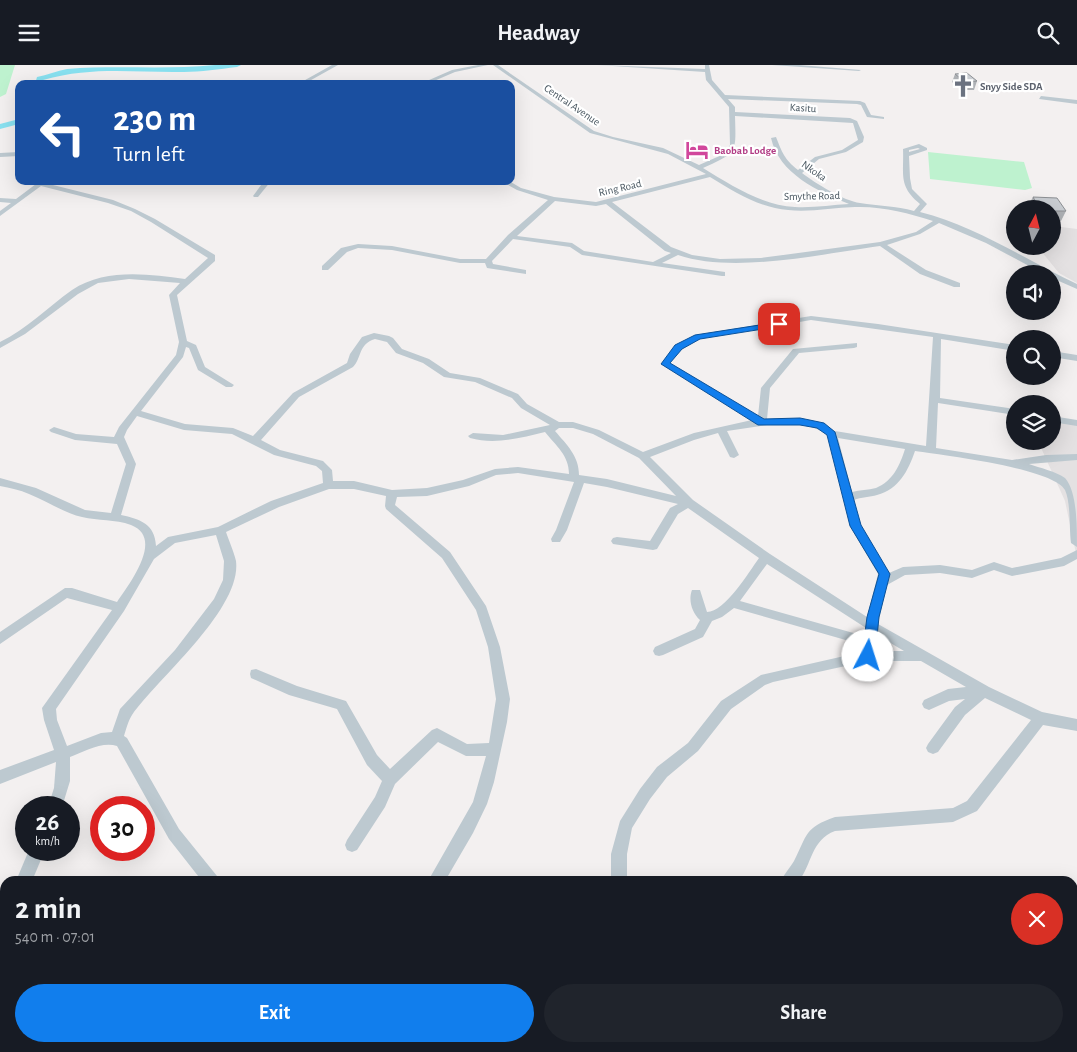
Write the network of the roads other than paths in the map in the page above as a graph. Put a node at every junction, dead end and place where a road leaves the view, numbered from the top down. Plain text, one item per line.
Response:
1 (336, 65) edge
2 (486, 65) edge
3 (495, 65) edge
4 (599, 65) edge
5 (774, 65) edge
6 (707, 68) edge
7 (858, 69) dead end
8 (308, 80) edge
9 (432, 80) edge
10 (723, 97) junction
11 (1041, 98) dead end
12 (1077, 102) edge
13 (1047, 105) dead end
14 (1070, 108) dead end
15 (732, 114) junction
16 (882, 118) dead end
17 (774, 138) dead end
18 (15, 154) edge
19 (0, 155) edge
20 (907, 155) dead end
21 (700, 167) junction
22 (798, 173) junction
23 (711, 175) junction
24 (39, 185) edge
25 (49, 185) edge
26 (265, 185) edge
27 (512, 185) edge
28 (256, 196) dead end
29 (553, 199) junction
30 (0, 200) edge
31 (18, 201) junction
32 (608, 202) junction
33 (859, 205) junction
34 (0, 214) edge
35 (915, 214) junction
36 (938, 221) junction
37 (510, 237) junction
38 (881, 243) junction
39 (676, 253) junction
40 (488, 261) junction
41 (654, 264) junction
42 (1033, 265) edge
43 (325, 267) dead end
44 (523, 272) dead end
45 (722, 273) dead end
46 (1061, 279) edge
47 (188, 281) junction
48 (956, 285) dead end
49 (1077, 287) edge
50 (937, 336) junction
51 (183, 342) junction
52 (0, 345) edge
53 (854, 345) dead end
54 (1006, 348) edge
55 (1061, 355) edge
56 (1077, 358) edge
57 (229, 385) dead end
58 (935, 400) junction
59 (135, 412) junction
60 (1006, 412) edge
61 (1061, 420) edge
62 (762, 422) junction
63 (1077, 423) edge
64 (555, 426) junction
65 (721, 429) junction
66 (54, 430) dead end
67 (832, 434) junction
68 (473, 436) dead end
69 (255, 440) junction
70 (120, 441) junction
71 (911, 447) junction
72 (931, 450) junction
73 (734, 455) dead end
74 (642, 456) junction
75 (1077, 457) edge
76 (1009, 463) junction
77 (577, 479) junction
78 (0, 482) edge
79 (328, 485) junction
80 (392, 494) junction
81 (848, 499) junction
82 (1075, 500) edge
83 (689, 503) junction
84 (115, 517) junction
85 (220, 530) junction
86 (556, 539) dead end
87 (617, 541) dead end
88 (1077, 543) edge
89 (1077, 554) edge
90 (150, 557) junction
91 (766, 557) junction
92 (883, 581) junction
93 (696, 593) dead end
94 (732, 603) junction
95 (120, 609) junction
96 (708, 617) junction
97 (872, 626) junction
98 (0, 639) edge
99 (869, 649) junction
100 (659, 651) dead end
101 (922, 656) junction
102 (256, 674) dead end
103 (984, 691) junction
104 (929, 704) dead end
105 (1040, 718) junction
106 (1077, 725) edge
107 (116, 739) junction
108 (933, 748) dead end
109 (494, 749) junction
110 (63, 754) junction
111 (0, 777) edge
112 (390, 779) junction
113 (60, 796) edge
114 (352, 845) dead end
115 (32, 861) edge
116 (26, 876) edge
117 (208, 876) edge
118 (439, 876) edge
119 (620, 876) edge
120 (794, 876) edge

1 - 8 street
2 - 9 street
3 - 21 street, Central Avenue
4 - 6 street
5 - 7 street
6 - 10 street
10 - 15 street
10 - 16 street
11 - 12 street
13 - 14 street
15 - 21 street
15 - 22 street, Kasitu
17 - 22 street, Nkoka
18 - 19 street
20 - 35 street
21 - 23 street, Smythe Road
22 - 33 street, Nkoka
23 - 32 street, Ring Road
23 - 33 street, Smythe Road
24 - 31 street
25 - 47 street
26 - 28 street
27 - 29 street, Ring Road
29 - 32 street, Ring Road
29 - 37 street
30 - 31 street
31 - 34 street
32 - 39 street
33 - 35 street, Smythe Road
35 - 36 street, Smythe Road
36 - 38 street
36 - 42 street, Smythe Road
37 - 40 street
37 - 41 street
38 - 39 street
38 - 48 street
39 - 41 street
40 - 43 street
40 - 44 street
41 - 45 street
46 - 49 street, Smythe Road
47 - 51 street
47 - 52 street
50 - 54 street
50 - 58 street
50 - 62 street
51 - 57 street
51 - 59 street
53 - 62 street
55 - 56 street
58 - 60 street
58 - 72 street
59 - 69 street
59 - 70 street
61 - 63 street
62 - 65 street
62 - 67 street
64 - 68 street
64 - 69 street
64 - 74 street
64 - 77 street
65 - 73 street
65 - 74 street
66 - 70 street
67 - 71 street
67 - 81 street
69 - 79 street
70 - 84 street
71 - 72 street
71 - 81 street
72 - 76 street
74 - 83 street
75 - 76 street
76 - 82 street
77 - 80 street
77 - 83 street
77 - 86 street
78 - 84 street
79 - 80 street
79 - 85 street
80 - 109 street
81 - 92 street
82 - 88 street
83 - 87 street
83 - 91 street
84 - 90 street
85 - 90 street
85 - 107 street
89 - 92 street
90 - 95 street
91 - 94 street
91 - 97 street
92 - 97 street
93 - 96 street
94 - 96 street
94 - 99 street
95 - 98 street
95 - 110 street
96 - 100 street
97 - 99 street
97 - 101 street
99 - 101 street
99 - 119 street
101 - 103 street
102 - 112 street
103 - 104 street
103 - 105 street
103 - 108 street
105 - 106 street
105 - 120 street
107 - 110 street
107 - 117 street
109 - 112 street
109 - 118 street
110 - 111 street
110 - 113 street
112 - 114 street
115 - 116 street

